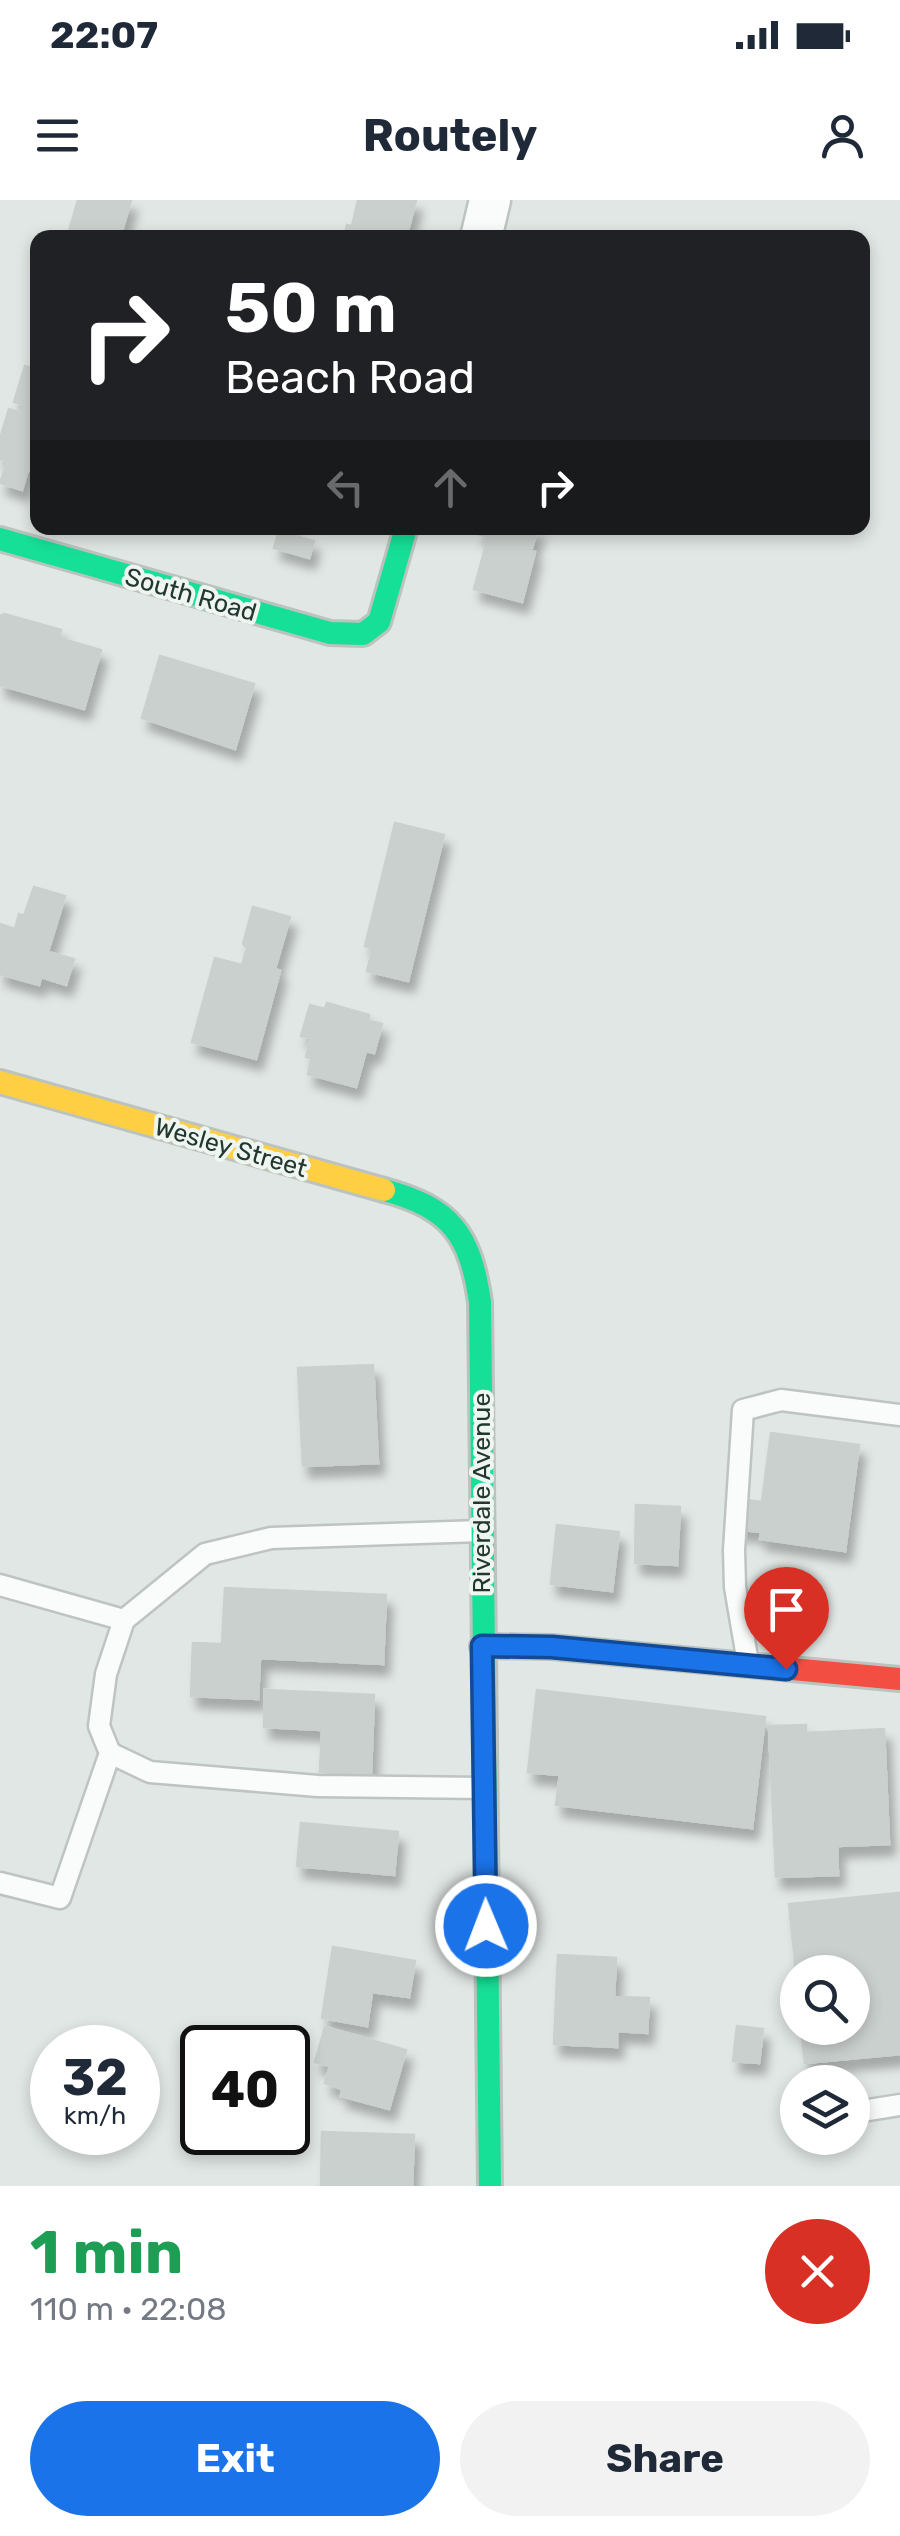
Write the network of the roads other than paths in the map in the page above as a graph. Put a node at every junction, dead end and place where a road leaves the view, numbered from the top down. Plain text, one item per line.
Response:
1 (490, 200) edge
2 (483, 230) edge
3 (404, 535) edge
4 (0, 539) edge
5 (0, 1082) edge
6 (456, 1226) joint
7 (900, 1415) edge
8 (482, 1531) junction
9 (0, 1585) edge
10 (124, 1620) junction
11 (482, 1646) junction
12 (748, 1665) junction
13 (900, 1680) edge
14 (110, 1754) junction
15 (484, 1788) junction
16 (0, 1883) edge
17 (900, 2104) edge
18 (870, 2109) edge
19 (490, 2186) edge

1 - 2 street
3 - 4 street, South Road
5 - 6 street, Wesley Street
6 - 8 street, Riverdale Avenue
7 - 12 lane
8 - 10 lane
8 - 11 street, Riverdale Avenue
9 - 10 lane
10 - 14 lane
11 - 12 street
11 - 15 street, Riverdale Avenue
12 - 13 street
14 - 15 lane
14 - 16 lane
15 - 19 street, Riverdale Avenue
17 - 18 lane

